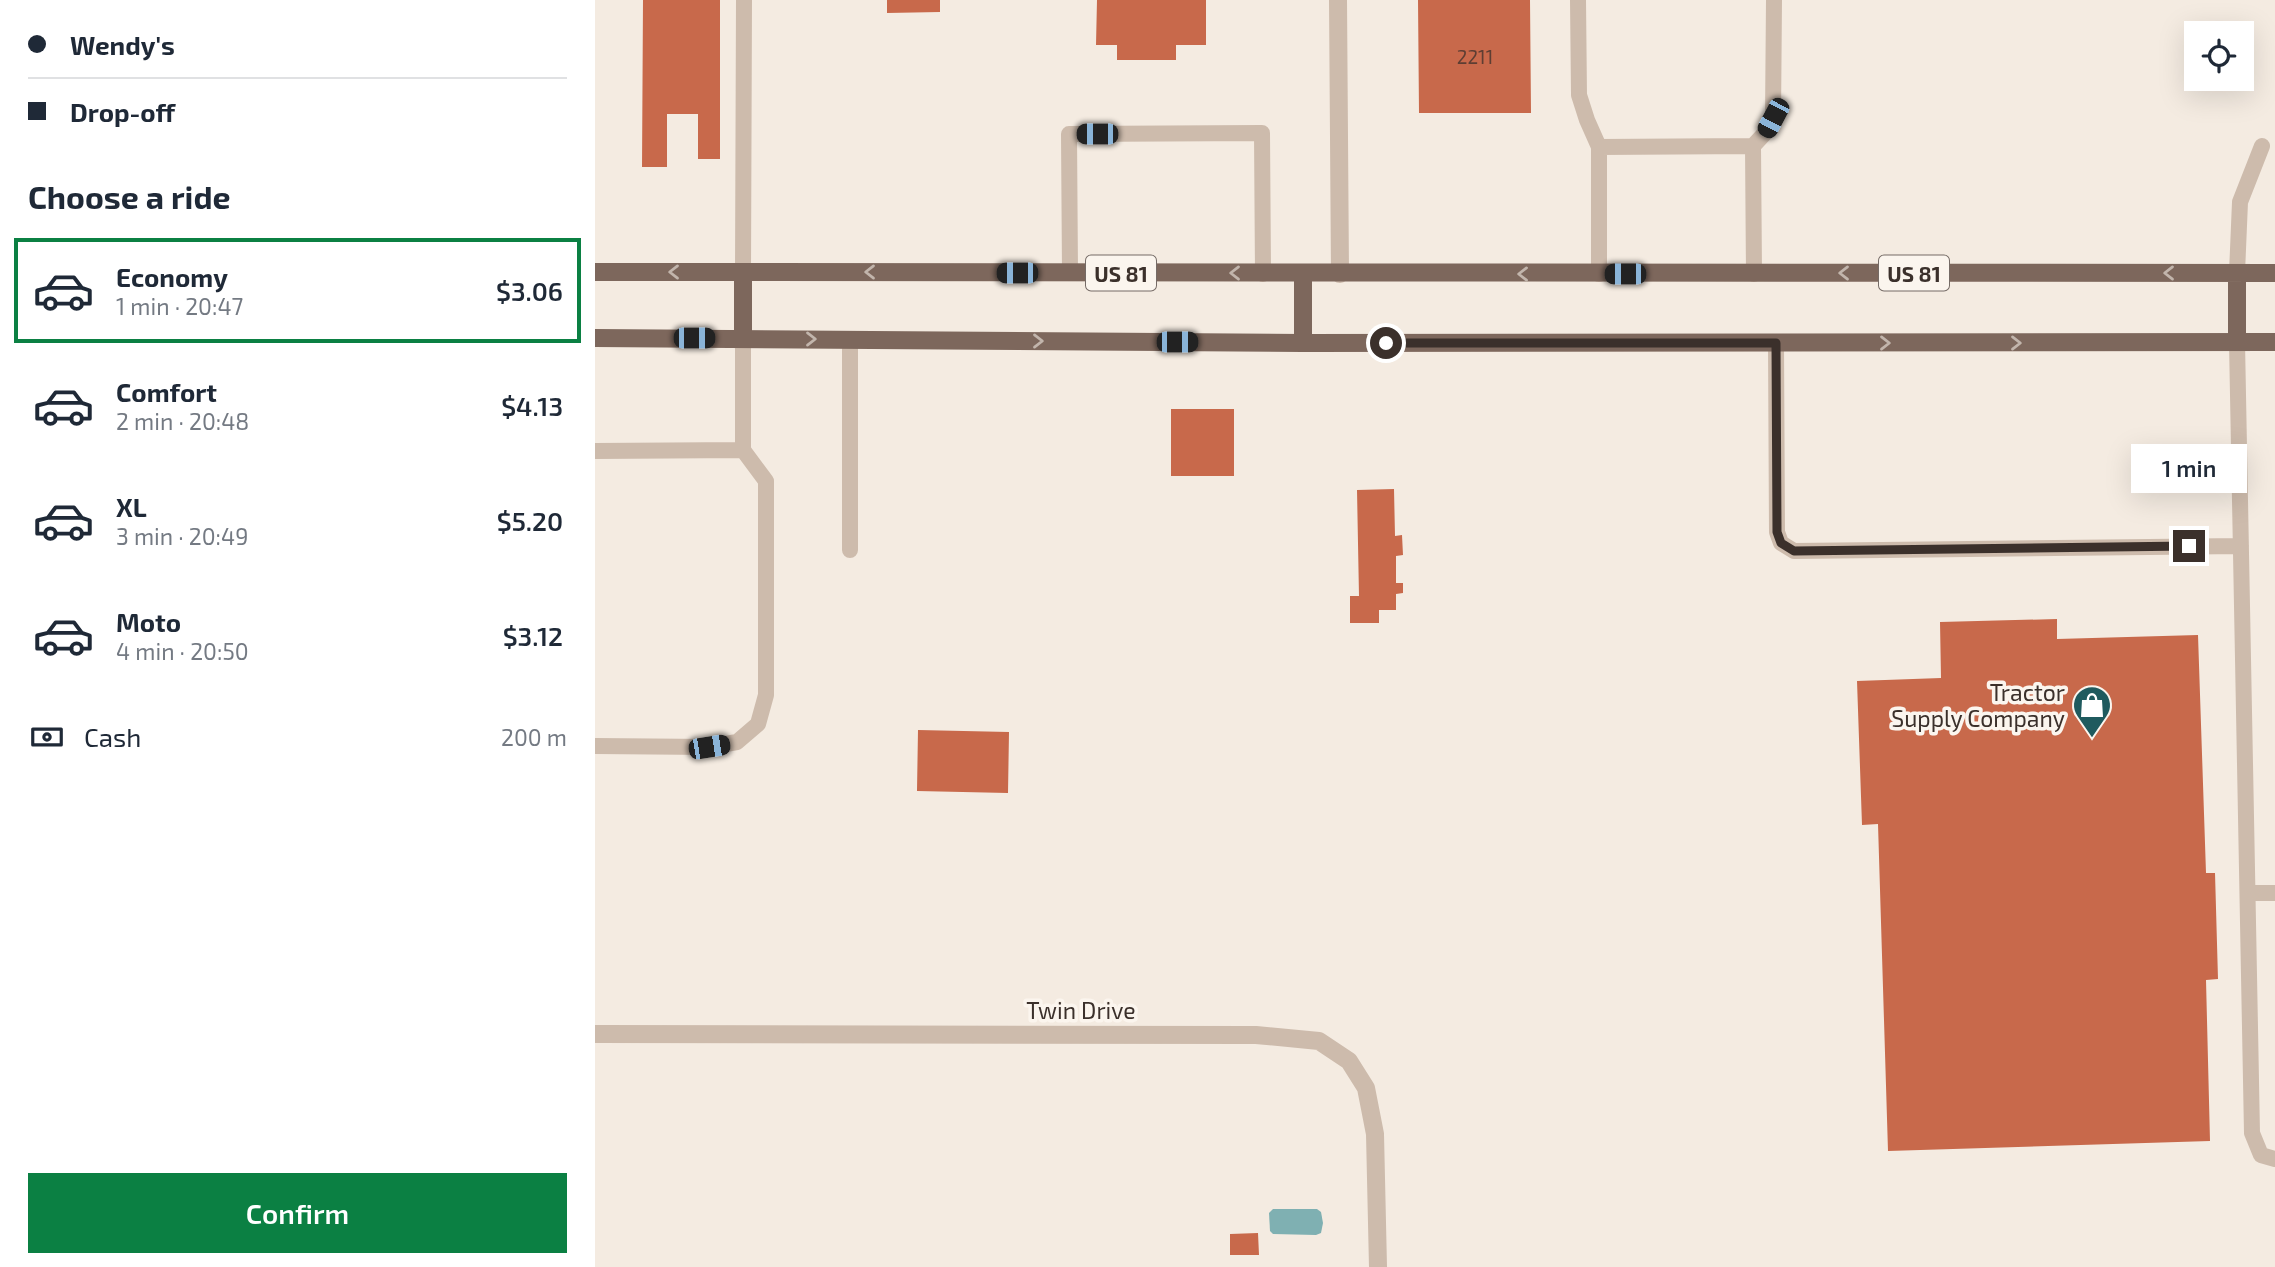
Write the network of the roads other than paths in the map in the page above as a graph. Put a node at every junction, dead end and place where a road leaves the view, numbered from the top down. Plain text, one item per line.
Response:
1 (744, 0) edge
2 (1338, 0) edge
3 (1579, 0) edge
4 (1774, 0) edge
5 (1753, 146) junction
6 (2262, 146) dead end
7 (1599, 147) junction
8 (595, 272) edge
9 (743, 272) junction
10 (1070, 273) junction
11 (2237, 273) junction
12 (2275, 273) edge
13 (1263, 274) junction
14 (1303, 274) junction
15 (1340, 274) junction
16 (1599, 274) junction
17 (1754, 274) junction
18 (595, 338) edge
19 (743, 339) junction
20 (850, 340) junction
21 (2237, 342) junction
22 (2275, 342) edge
23 (1303, 343) junction
24 (1776, 343) junction
25 (743, 450) junction
26 (595, 451) edge
27 (2241, 545) junction
28 (850, 550) dead end
29 (595, 746) edge
30 (2248, 893) junction
31 (2275, 893) edge
32 (595, 1034) edge
33 (2275, 1159) edge
34 (1378, 1267) edge

1 - 9 lane
2 - 15 street
3 - 7 lane
4 - 5 lane
5 - 7 lane
5 - 17 lane
6 - 11 lane
7 - 16 lane
9 -> 8 main road, US 81
10 -> 9 main road, US 81
9 - 19 main road
13 -> 10 main road, US 81
10 - 13 lane
11 - 12 main road, US 81
11 -> 17 main road, US 81
11 - 21 main road
13 - 14 main road, US 81
14 - 15 main road, US 81
14 - 23 main road
16 -> 15 main road, US 81
16 - 17 main road, US 81
18 - 19 main road
19 -> 20 main road
19 - 25 lane
20 -> 23 main road
20 - 28 lane
21 - 22 main road
24 -> 21 main road
21 - 27 lane
23 - 24 main road
24 - 27 lane
25 - 26 lane
25 - 29 lane
27 - 30 lane
30 - 31 lane
30 - 33 lane
32 - 34 street, Twin Drive

